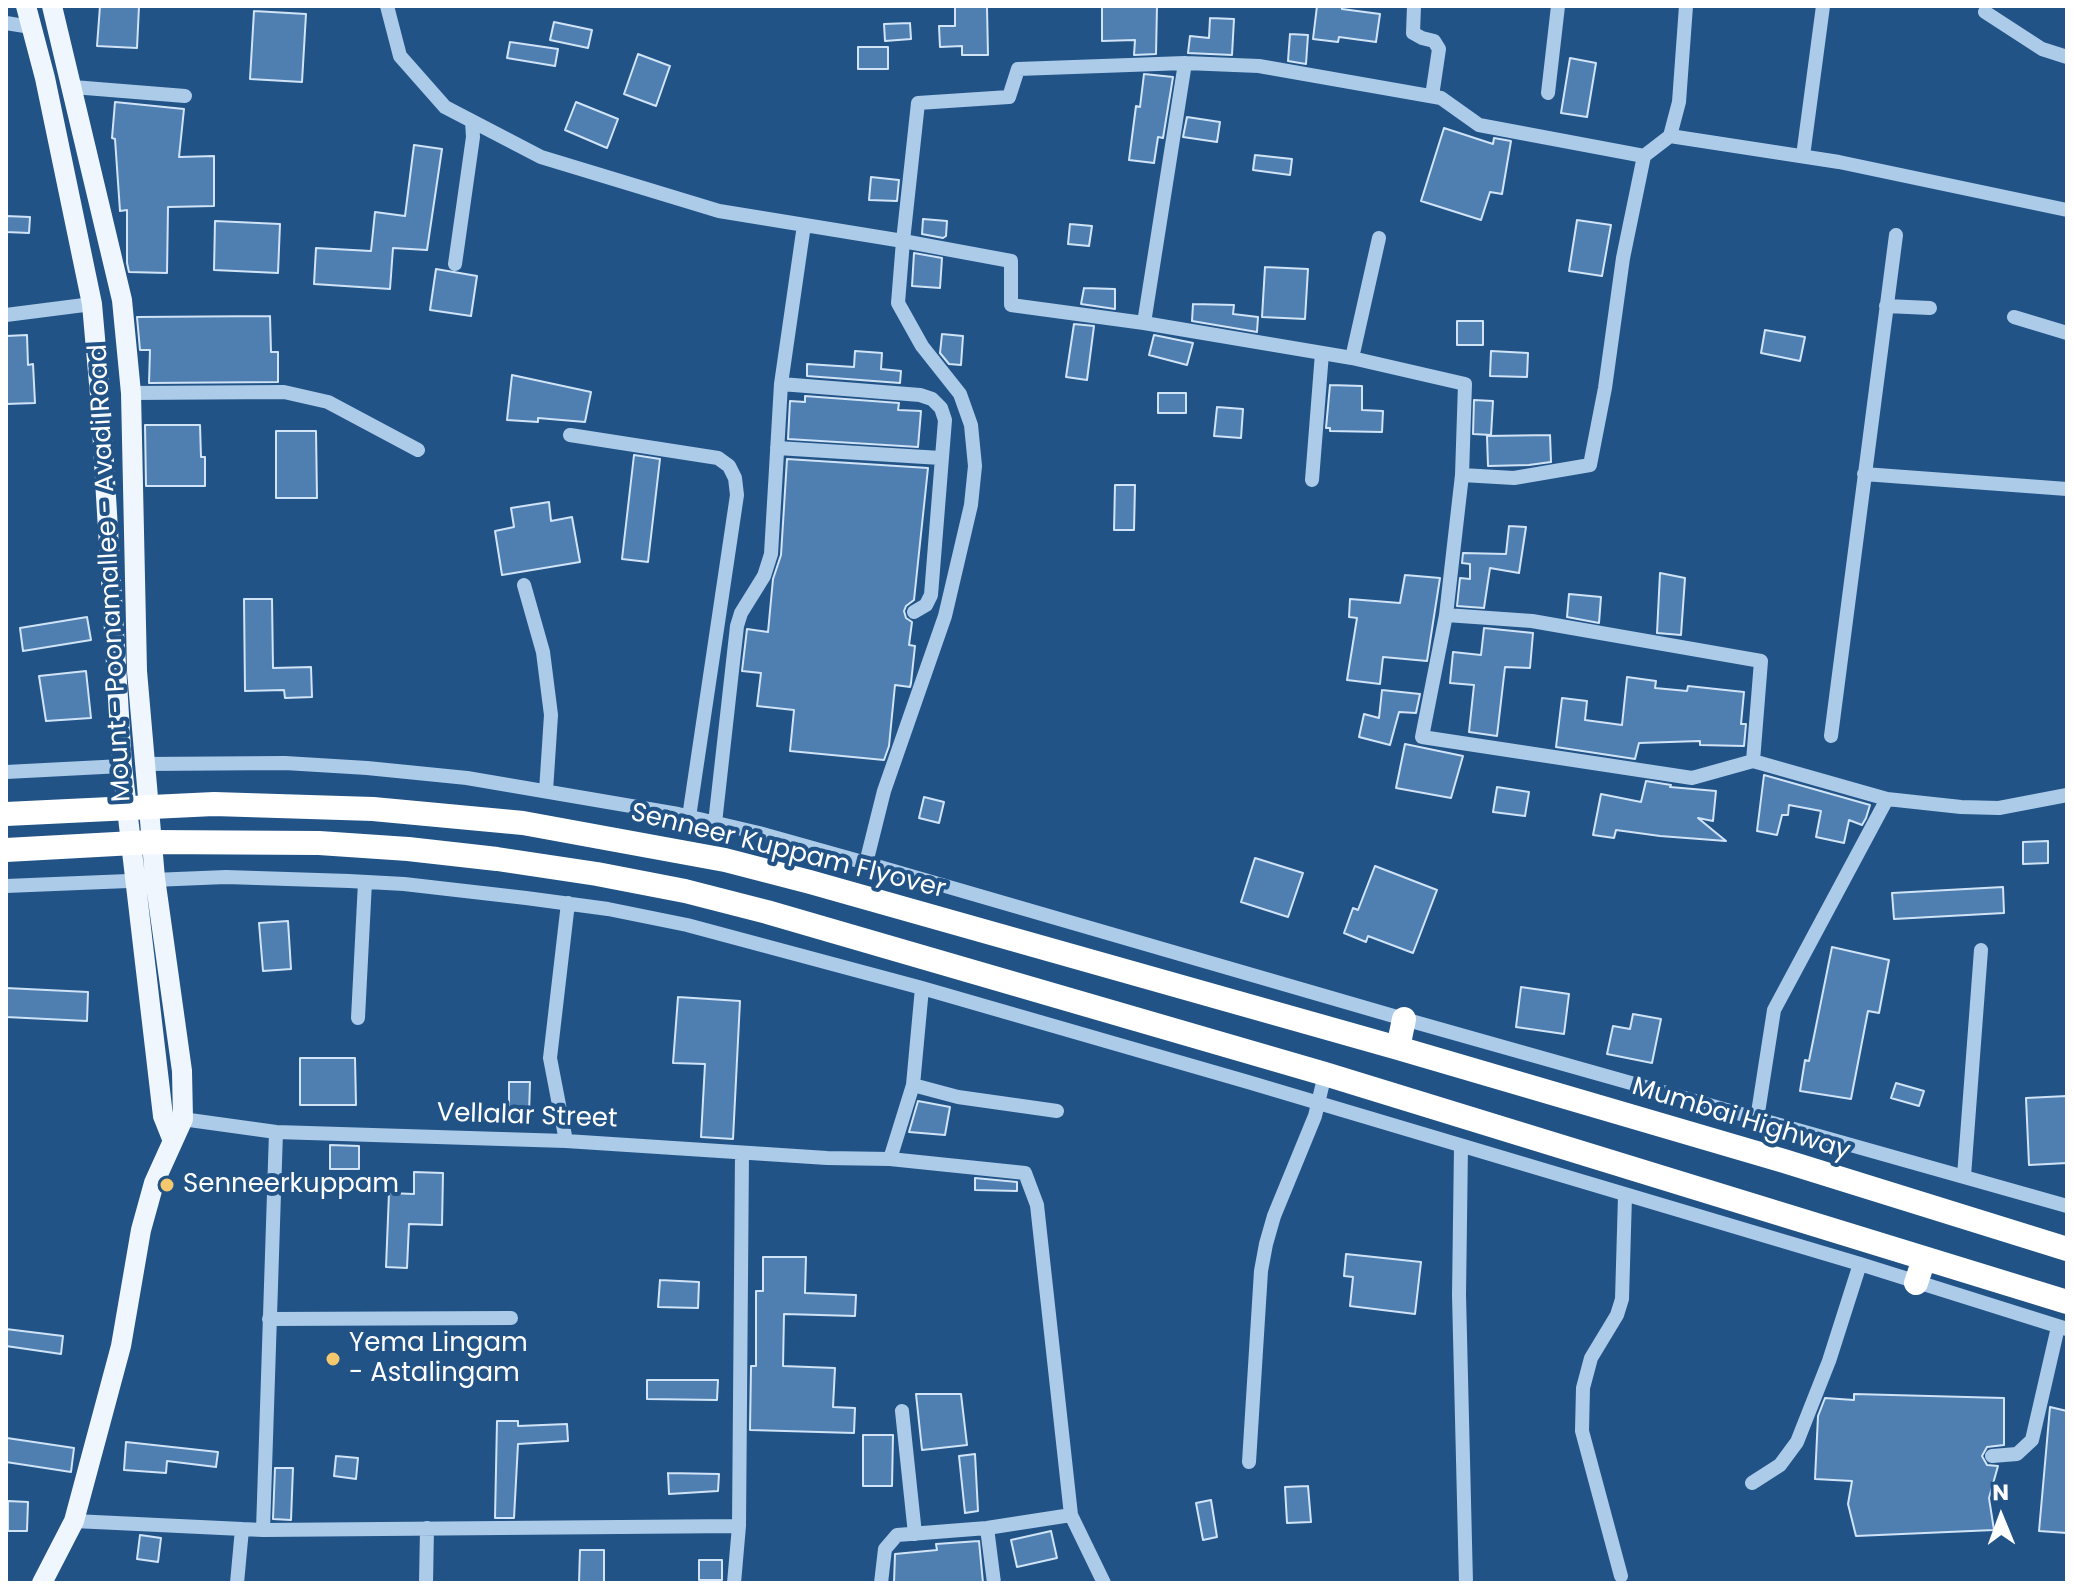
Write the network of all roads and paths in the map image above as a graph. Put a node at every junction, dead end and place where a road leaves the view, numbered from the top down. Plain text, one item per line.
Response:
1 (26, 6) edge
2 (52, 6) edge
3 (387, 6) edge
4 (1414, 6) edge
5 (1558, 6) edge
6 (1686, 6) edge
7 (1823, 6) edge
8 (1985, 12) dead end
9 (6, 23) edge
10 (31, 27) junction
11 (2067, 57) edge
12 (1185, 63) junction
13 (73, 87) junction
14 (1548, 93) dead end
15 (185, 96) dead end
16 (1432, 96) junction
17 (472, 121) junction
18 (1670, 136) junction
19 (1644, 156) junction
20 (1803, 156) junction
21 (2067, 210) edge
22 (804, 225) junction
23 (1896, 235) dead end
24 (1379, 238) dead end
25 (903, 241) junction
26 (455, 264) dead end
27 (92, 304) junction
28 (1886, 306) junction
29 (1930, 308) dead end
30 (6, 315) edge
31 (2014, 317) dead end
32 (1144, 323) junction
33 (2067, 333) edge
34 (1322, 353) junction
35 (1352, 358) junction
36 (781, 384) junction
37 (131, 393) junction
38 (570, 435) dead end
39 (777, 448) junction
40 (418, 450) dead end
41 (941, 458) junction
42 (1864, 474) junction
43 (1462, 475) junction
44 (1312, 480) dead end
45 (2067, 489) edge
46 (524, 585) dead end
47 (914, 612) dead end
48 (1446, 615) junction
49 (1831, 736) dead end
50 (1753, 761) junction
51 (145, 764) junction
52 (122, 766) junction
53 (6, 772) edge
54 (546, 791) junction
55 (2067, 795) edge
56 (1887, 799) junction
57 (6, 814) edge
58 (689, 817) junction
59 (715, 823) junction
60 (6, 850) edge
61 (866, 863) junction
62 (155, 878) junction
63 (134, 880) junction
64 (365, 882) junction
65 (6, 886) edge
66 (568, 903) junction
67 (1981, 950) dead end
68 (922, 988) junction
69 (358, 1018) dead end
70 (1404, 1019) junction
71 (1398, 1048) junction
72 (1325, 1074) junction
73 (913, 1085) junction
74 (1318, 1103) junction
75 (1057, 1111) dead end
76 (173, 1117) junction
77 (1757, 1119) junction
78 (276, 1132) junction
79 (566, 1141) junction
80 (1461, 1146) junction
81 (742, 1153) junction
82 (890, 1159) junction
83 (1964, 1176) junction
84 (1625, 1196) junction
85 (2067, 1206) edge
86 (2067, 1249) edge
87 (1924, 1259) junction
88 (1860, 1264) junction
89 (1916, 1283) junction
90 (2067, 1302) edge
91 (511, 1318) dead end
92 (269, 1319) junction
93 (2063, 1328) edge
94 (902, 1411) dead end
95 (1992, 1456) dead end
96 (1249, 1462) dead end
97 (1752, 1483) dead end
98 (1071, 1515) junction
99 (74, 1521) junction
100 (739, 1526) junction
101 (427, 1528) junction
102 (987, 1528) junction
103 (242, 1529) junction
104 (263, 1530) junction
105 (915, 1534) junction
106 (1621, 1576) dead end
107 (42, 1583) edge
108 (237, 1583) edge
109 (426, 1583) edge
110 (734, 1583) edge
111 (881, 1583) edge
112 (994, 1583) edge
113 (1104, 1583) edge
114 (1466, 1583) edge

1 - 10 main road, Mount - Poonamallee - Avadi Road
2 - 13 main road, Mount - Poonamallee - Avadi Road
3 - 17 street
4 - 16 street
5 - 14 street
6 - 18 street
7 - 20 street
8 - 11 street
9 - 10 street
10 - 27 main road, Mount - Poonamallee - Avadi Road
12 - 16 street
12 - 25 street
12 - 32 street
13 - 15 street
13 - 37 main road, Mount - Poonamallee - Avadi Road
16 - 19 street
17 - 22 street
17 - 26 street
18 - 19 street
18 - 20 street
19 - 43 street
20 - 21 street
22 - 25 street
22 - 36 street
23 - 28 street
24 - 35 street
25 - 32 street
25 - 61 street
27 - 30 street
27 - 52 main road, Mount - Poonamallee - Avadi Road
28 - 29 street
28 - 42 street
31 - 33 street
32 - 34 street
34 - 35 street
34 - 44 street
35 - 43 street
36 - 39 street
36 - 41 street
37 - 40 street
37 - 51 main road, Mount - Poonamallee - Avadi Road
38 - 58 street
39 - 41 street
39 - 59 street
41 - 47 street
42 - 45 street
42 - 49 street
43 - 48 street
46 - 54 street
48 - 50 street
48 - 50 street
50 - 56 street
51 - 54 street
51 - 62 main road, Mount - Poonamallee - Avadi Road
52 - 53 street
52 - 63 main road, Mount - Poonamallee - Avadi Road
54 - 58 street
55 - 56 street
56 - 77 street
57 - 71 highway, Senneer Kuppam Flyover
58 - 59 street
59 - 61 street
60 - 72 highway
61 - 70 street
62 - 63 street
62 - 64 street
62 - 76 main road, Mount - Poonamallee - Avadi Road
63 - 65 street
63 - 76 main road, Mount - Poonamallee - Avadi Road
64 - 66 street
64 - 69 street
66 - 68 street
66 - 79 street
67 - 83 street
68 - 73 street
68 - 74 street
70 - 71 highway
70 - 77 street
71 - 86 highway, Mumbai Highway
72 - 74 street
72 - 87 highway
73 - 75 street
73 - 82 street
74 - 80 street
74 - 96 street
76 - 78 street, Vellalar Street
76 - 99 main road, Mount - Poonamallee - Avadi Road
77 - 83 street
78 - 79 street, Vellalar Street
78 - 92 street
79 - 81 street, Vellalar Street
80 - 84 street
80 - 114 street
81 - 82 street, Vellalar Street
81 - 100 street
82 - 98 street, Vellalar Street
83 - 85 street
84 - 88 street
84 - 106 street
87 - 89 highway
87 - 90 highway
88 - 89 street
88 - 97 street
89 - 93 street
91 - 92 street
92 - 104 street
93 - 95 street
94 - 105 street
98 - 102 street
98 - 113 street
99 - 103 street
99 - 107 main road, Mount - Poonamallee - Avadi Road
100 - 101 street
100 - 110 street
101 - 104 street
101 - 109 street
102 - 105 street
102 - 112 street
103 - 104 street
103 - 108 street
105 - 111 street

